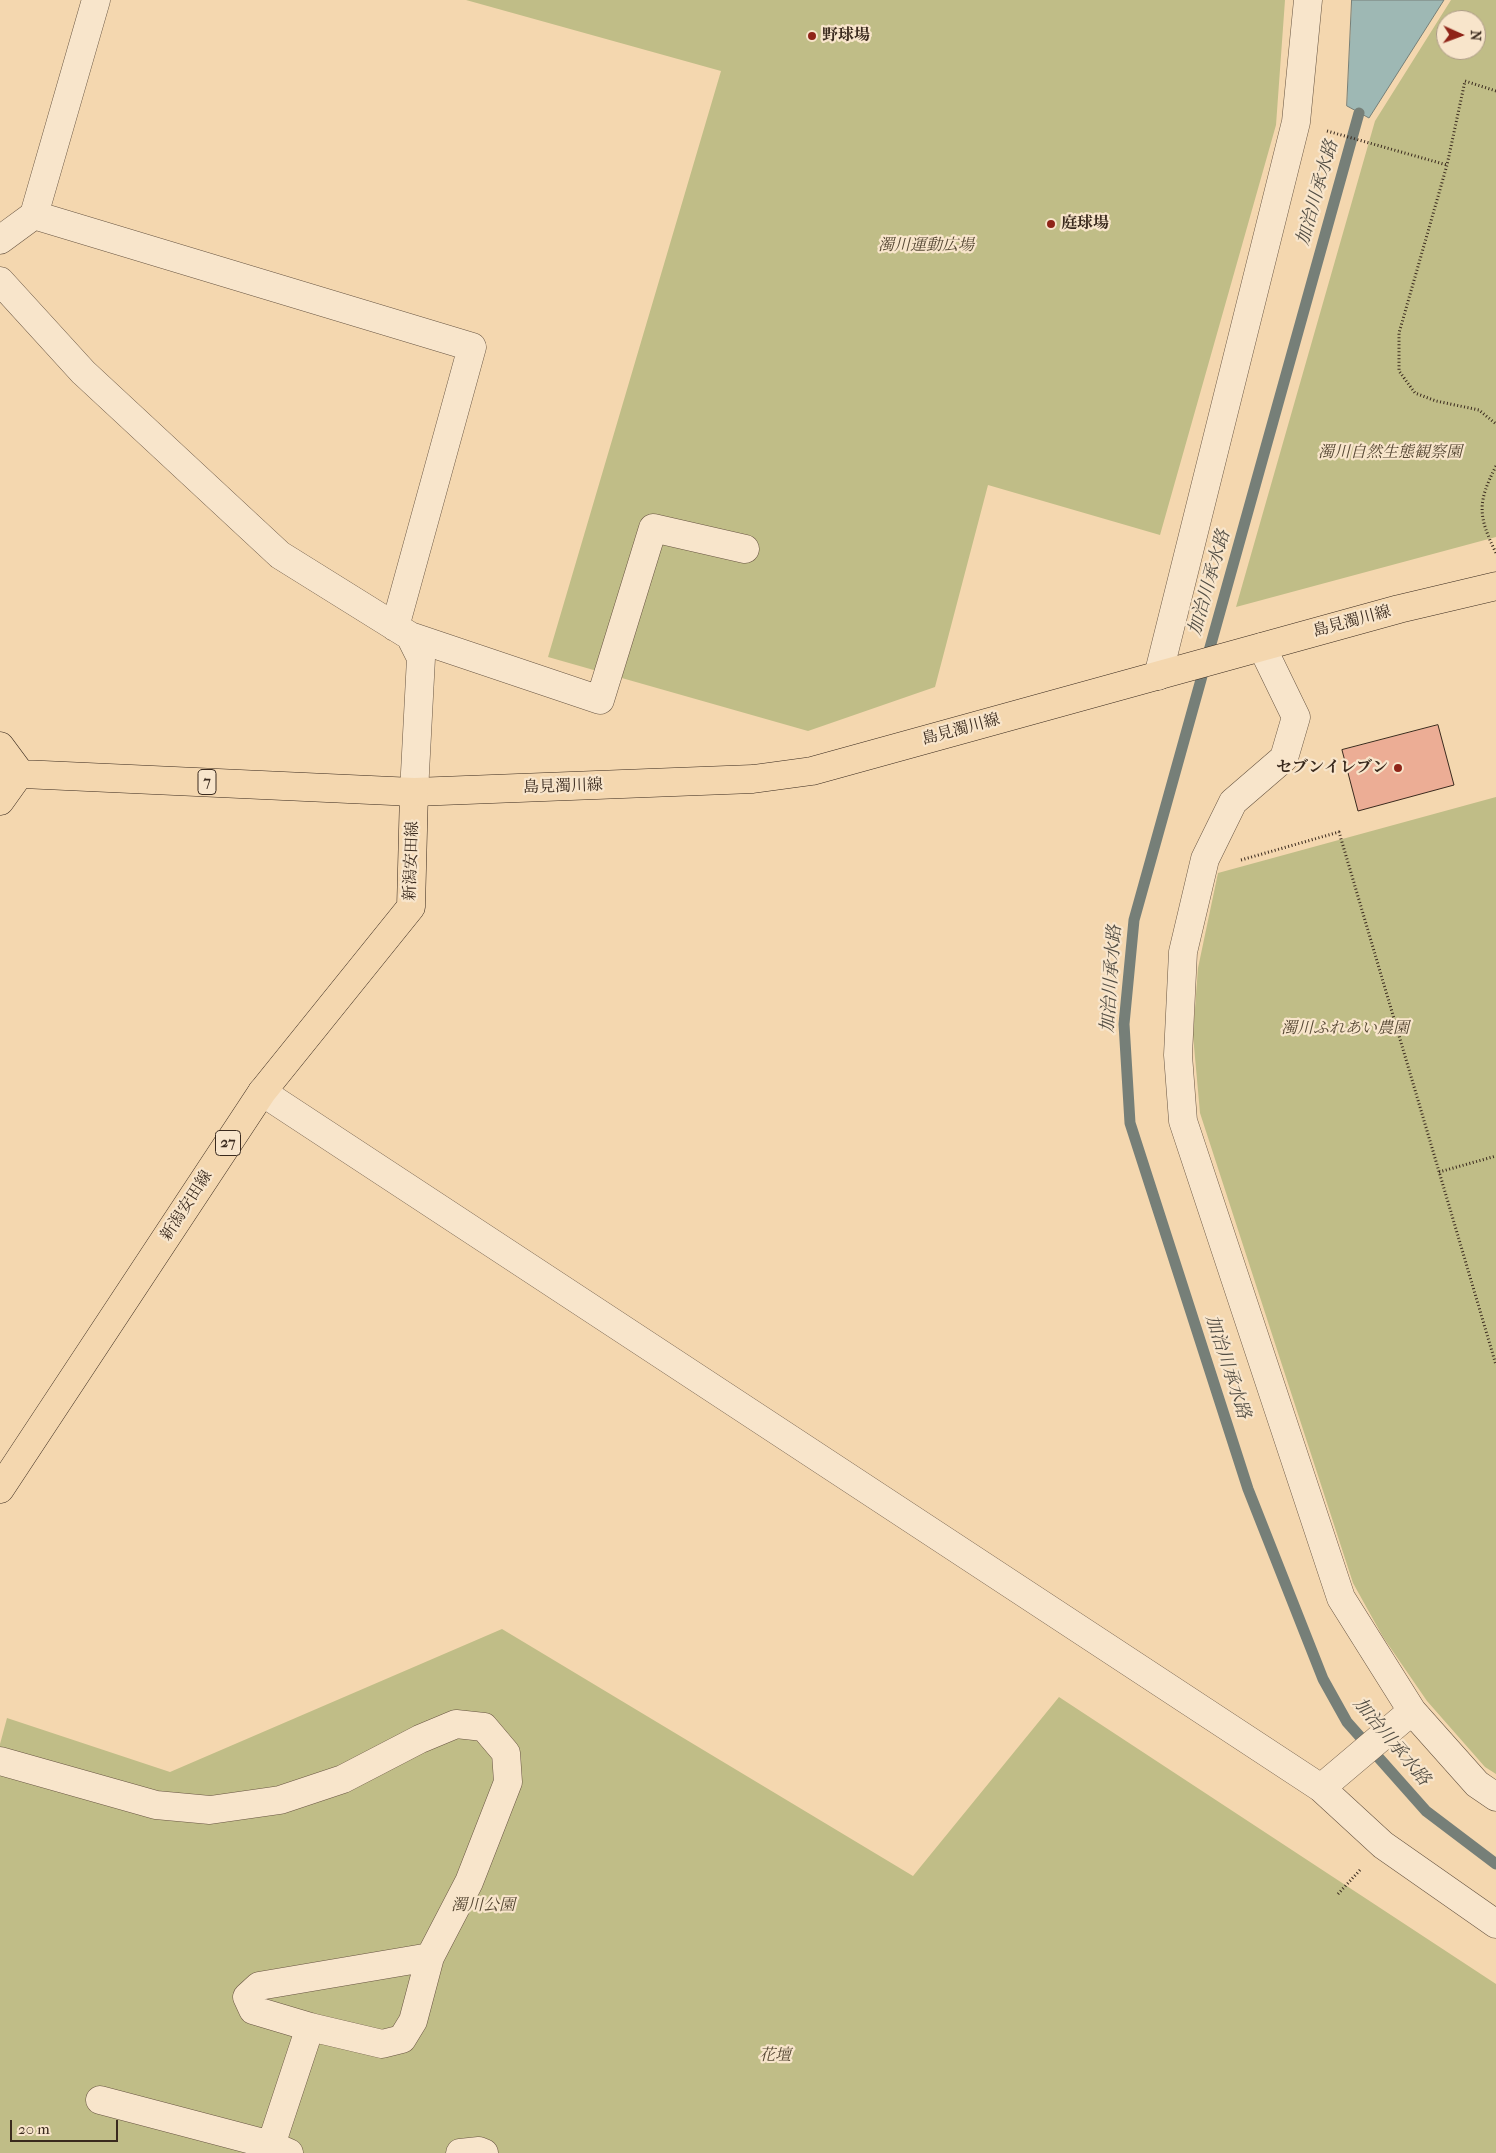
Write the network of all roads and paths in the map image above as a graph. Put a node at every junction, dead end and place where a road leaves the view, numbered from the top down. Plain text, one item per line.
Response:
1 (96, 0) edge
2 (1308, 0) edge
3 (1496, 91) edge
4 (1296, 122) junction
5 (1447, 165) junction
6 (34, 215) junction
7 (0, 240) edge
8 (0, 281) edge
9 (1496, 424) edge
10 (1496, 466) edge
11 (745, 549) dead end
12 (1496, 553) edge
13 (1496, 586) edge
14 (403, 632) junction
15 (1262, 647) junction
16 (1158, 676) junction
17 (0, 746) edge
18 (10, 773) edge
19 (414, 792) junction
20 (0, 800) edge
21 (1205, 859) junction
22 (262, 1092) junction
23 (1496, 1156) edge
24 (1439, 1172) junction
25 (1496, 1365) edge
26 (0, 1489) edge
27 (1412, 1711) junction
28 (0, 1761) edge
29 (1320, 1788) junction
30 (1496, 1798) edge
31 (1496, 1924) edge
32 (430, 1957) junction
33 (310, 2027) junction
34 (100, 2100) dead end
35 (280, 2149) edge
36 (460, 2153) edge
37 (484, 2153) edge

1 - 6 street
2 - 4 street
3 - 5 path
4 - 5 path
4 - 16 street
5 - 9 path
6 - 7 street
6 - 14 street
8 - 14 street
10 - 12 path
11 - 14 street
13 - 15 main road, 島見濁川線
14 - 19 street
15 - 16 main road, 島見濁川線
15 - 21 street
16 - 19 main road, 島見濁川線
17 - 18 main road
18 - 19 main road, 7
18 - 20 main road
19 - 22 main road, 新潟安田線 / 27
21 - 24 path
21 - 27 street
22 - 26 main road, 新潟安田線 / 27
22 - 29 street
23 - 24 path
24 - 25 path
27 - 29 street
27 - 30 street
28 - 32 street
29 - 31 street
32 - 33 street
32 - 33 street
33 - 35 street
34 - 35 street
36 - 37 street

